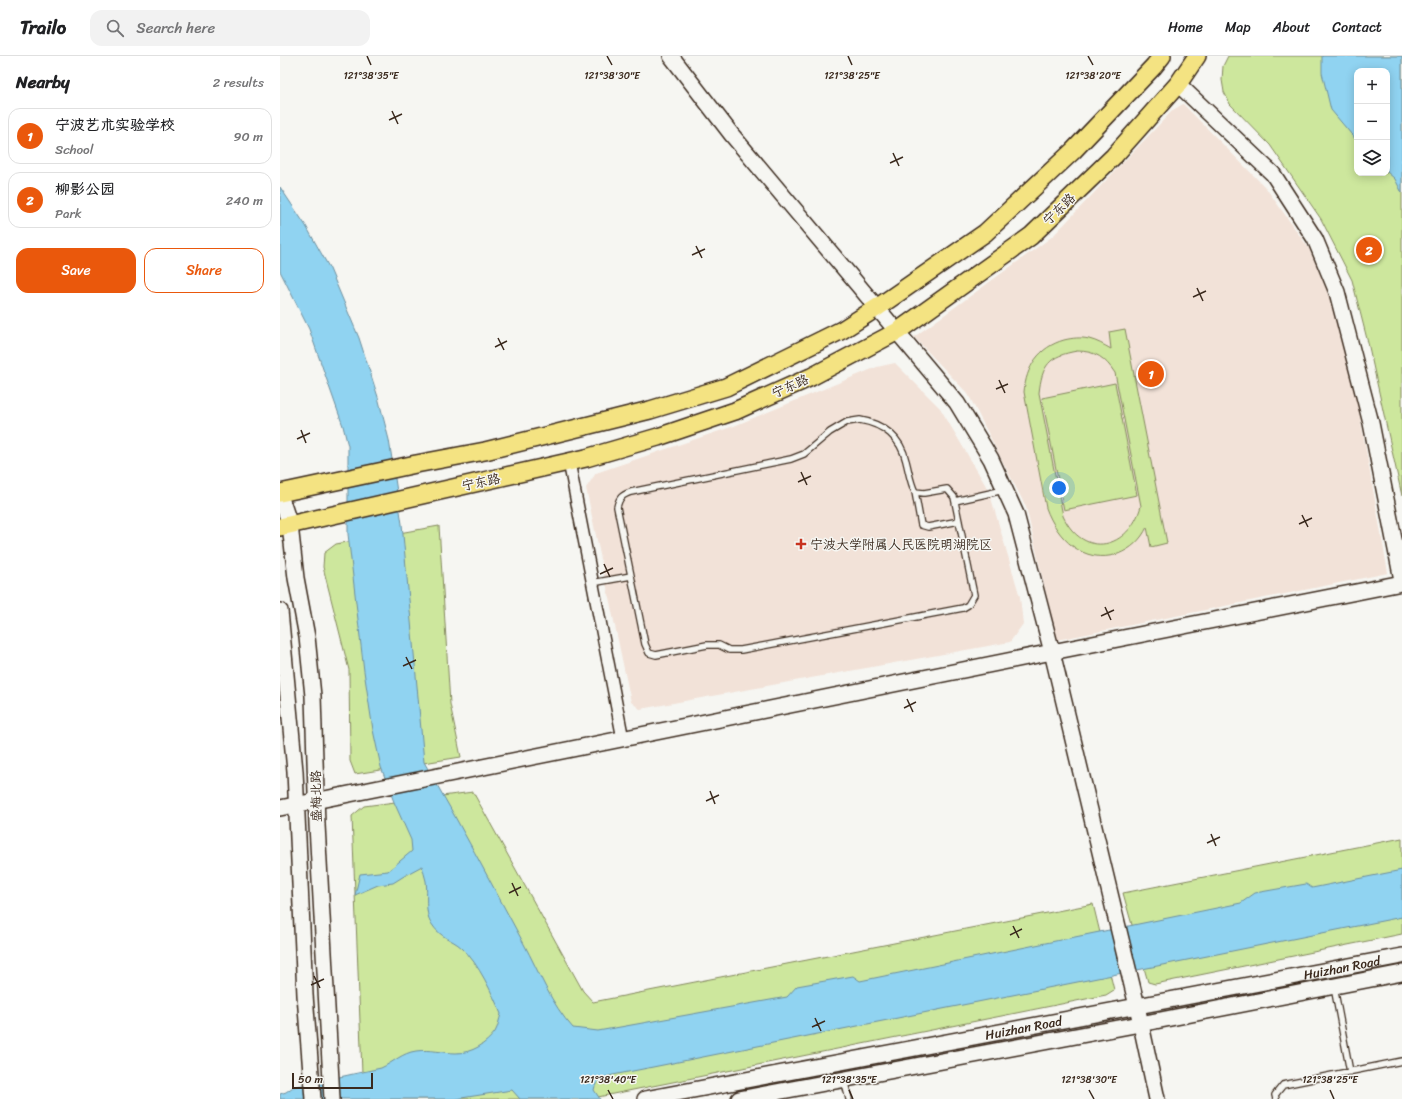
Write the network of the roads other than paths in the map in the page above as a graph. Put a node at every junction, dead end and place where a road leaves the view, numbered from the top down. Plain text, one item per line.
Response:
1 (671, 56) edge
2 (1197, 56) edge
3 (1159, 57) edge
4 (1178, 84) junction
5 (878, 307) junction
6 (898, 331) junction
7 (569, 462) junction
8 (1005, 489) junction
9 (915, 492) junction
10 (280, 494) edge
11 (955, 501) junction
12 (959, 522) junction
13 (285, 526) edge
14 (631, 576) junction
15 (1402, 580) edge
16 (592, 583) junction
17 (1402, 583) edge
18 (280, 611) edge
19 (1052, 652) junction
20 (623, 739) junction
21 (316, 801) junction
22 (296, 805) junction
23 (280, 808) edge
24 (1402, 956) edge
25 (1402, 973) edge
26 (1334, 986) junction
27 (1137, 1006) junction
28 (1140, 1024) junction
29 (1402, 1061) edge
30 (1350, 1072) junction
31 (844, 1079) junction
32 (313, 1099) edge
33 (332, 1099) edge
34 (645, 1099) edge
35 (739, 1099) edge
36 (849, 1099) edge
37 (1157, 1099) edge
38 (1276, 1099) edge

1 - 5 street
2 - 4 main road, 宁东路
3 - 5 main road, 宁东路
4 - 6 main road, 宁东路
4 - 15 street
5 - 6 street
5 - 10 main road, 宁东路
6 - 7 main road, 宁东路
6 - 8 street
7 - 13 main road, 宁东路
7 - 16 street
8 - 11 lane
8 - 19 street
9 - 11 lane
9 - 12 lane
9 - 14 lane
10 - 13 street, 盛梅北路
11 - 12 lane
12 - 14 lane
13 - 21 street, 盛梅北路
14 - 16 lane
16 - 20 street
17 - 19 street
18 - 22 street, 盛梅北路
19 - 20 street
19 - 27 street
20 - 21 street
21 - 22 street
21 - 33 street, 盛梅北路
22 - 23 street
22 - 32 street, 盛梅北路
24 - 27 street, Huizhan Road
25 - 26 street, Huizhan Road
26 - 28 street, Huizhan Road
26 - 30 lane
27 - 28 street
27 - 34 street, Huizhan Road
28 - 31 street, Huizhan Road
28 - 37 street
29 - 30 lane
30 - 38 lane
31 - 35 street, Huizhan Road
31 - 36 lane

